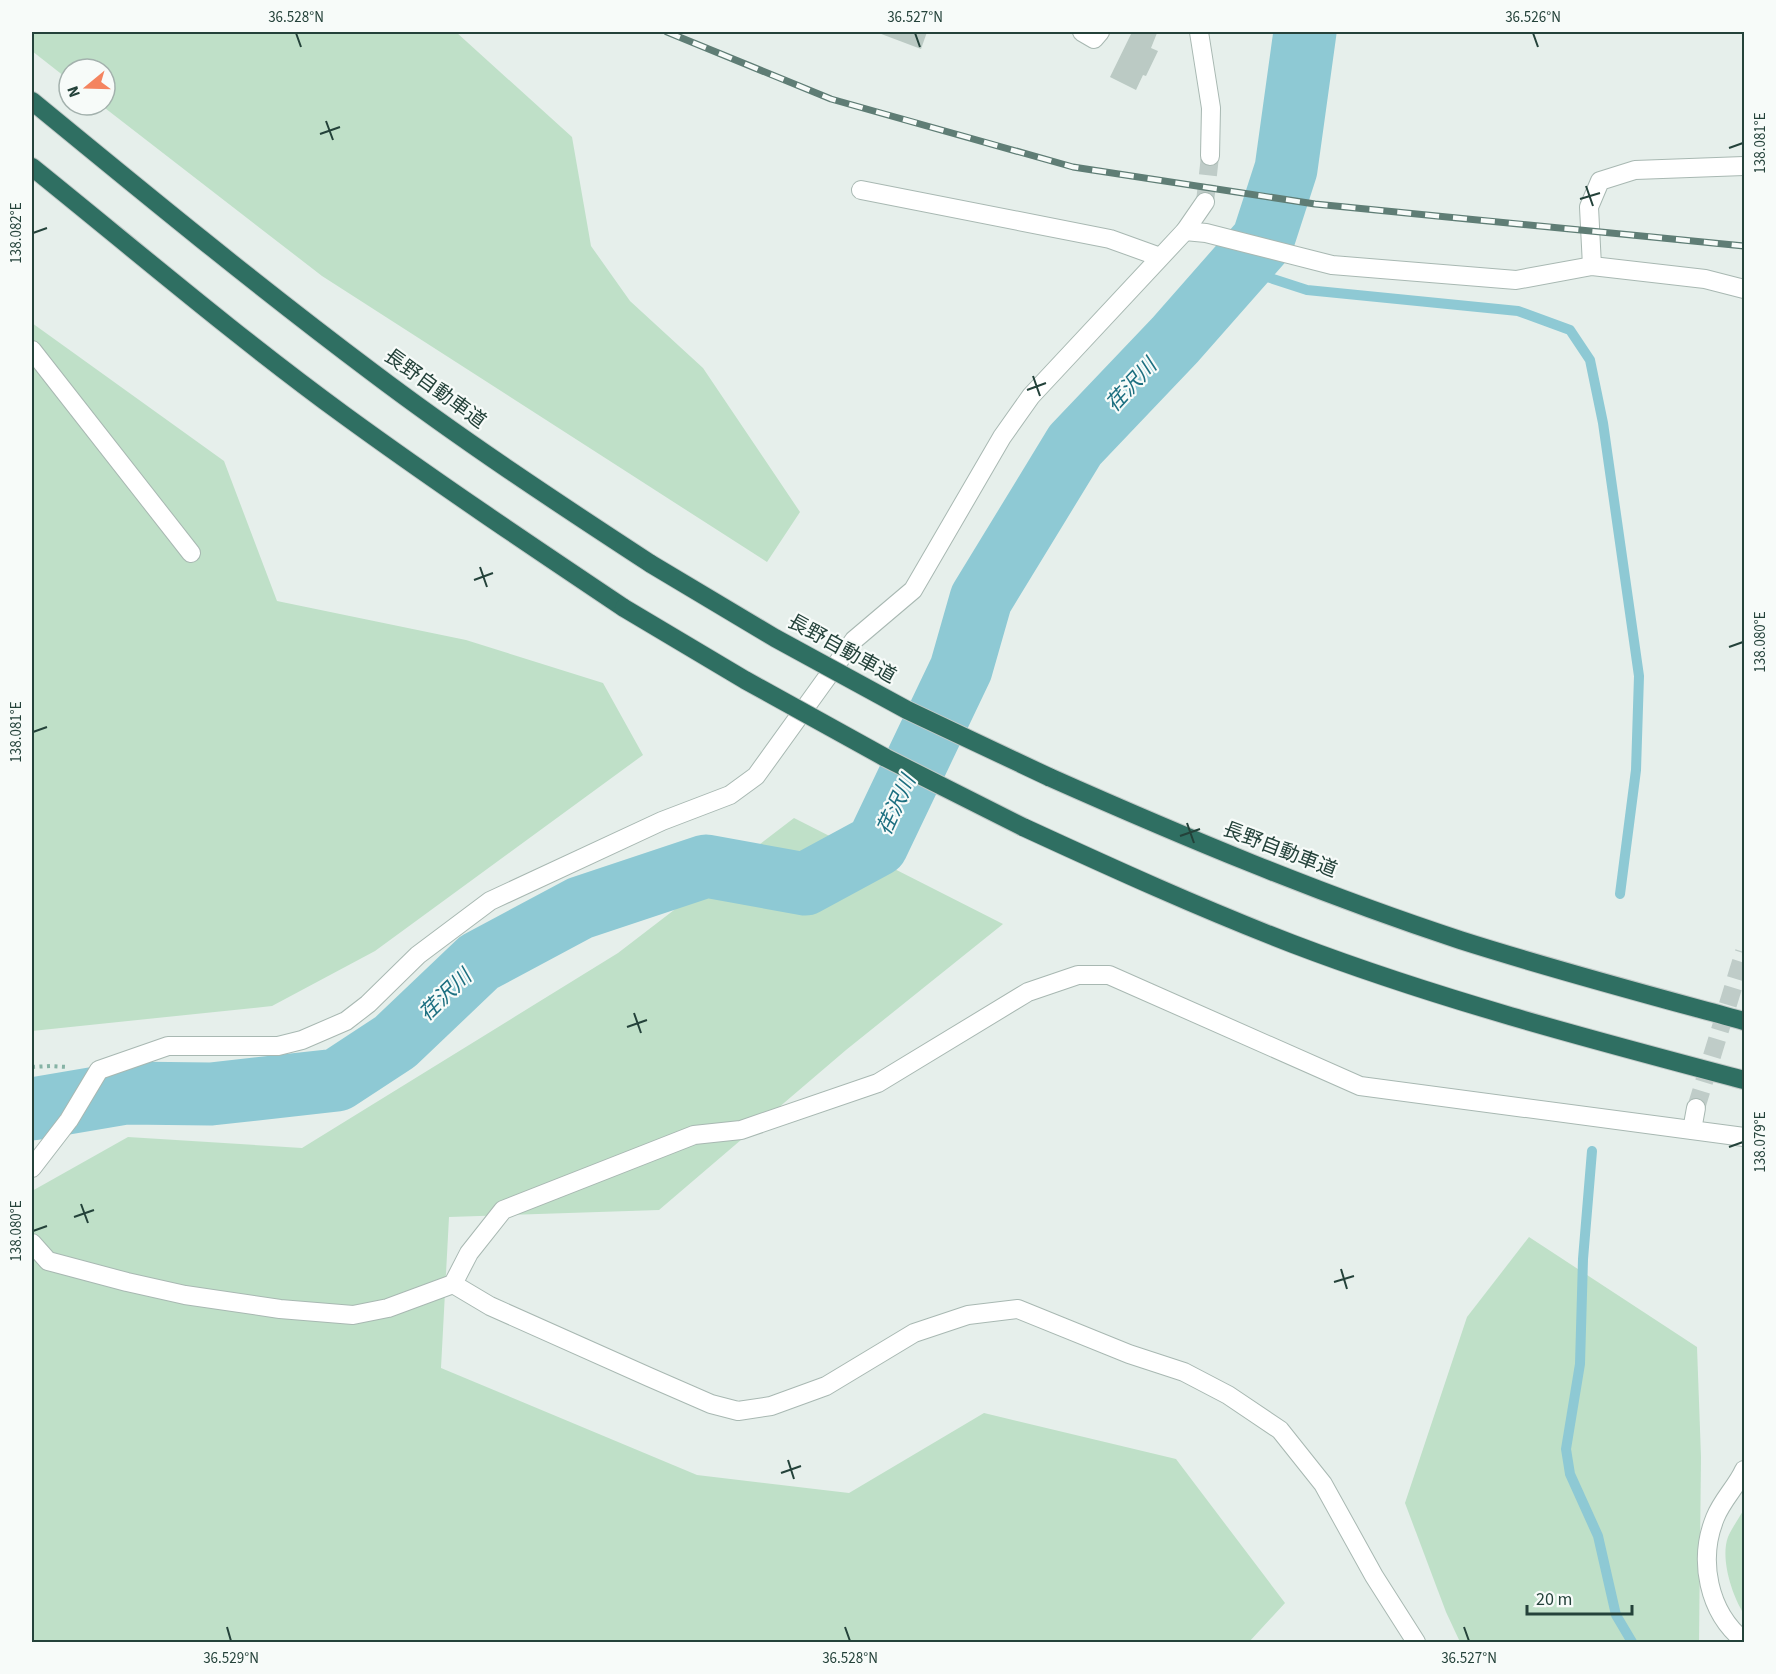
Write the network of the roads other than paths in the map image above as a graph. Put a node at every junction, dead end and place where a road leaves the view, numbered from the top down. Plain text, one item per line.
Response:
1 (1082, 32) edge
2 (1100, 32) edge
3 (1199, 32) edge
4 (32, 101) edge
5 (1210, 156) tunnel mouth
6 (1744, 166) edge
7 (32, 167) edge
8 (861, 190) dead end
9 (1205, 202) tunnel mouth
10 (1185, 231) junction
11 (1160, 257) junction
12 (1592, 266) junction
13 (1744, 289) edge
14 (32, 350) edge
15 (191, 553) dead end
16 (1744, 1021) edge
17 (1744, 1080) edge
18 (1696, 1107) tunnel mouth
19 (1692, 1130) junction
20 (1744, 1137) edge
21 (32, 1168) edge
22 (32, 1243) edge
23 (453, 1284) junction
24 (1744, 1470) edge
25 (1744, 1641) edge
26 (1416, 1642) edge

1 - 2 street
3 - 5 street
4 - 16 highway, 長野自動車道, bridge
6 - 12 street
7 - 17 highway, bridge
8 - 11 street
9 - 10 street
10 - 11 street
10 - 12 street
11 - 21 street
12 - 13 street
14 - 15 street
18 - 19 street
19 - 20 street
19 - 23 street
22 - 23 street
23 - 26 street
24 - 25 street

